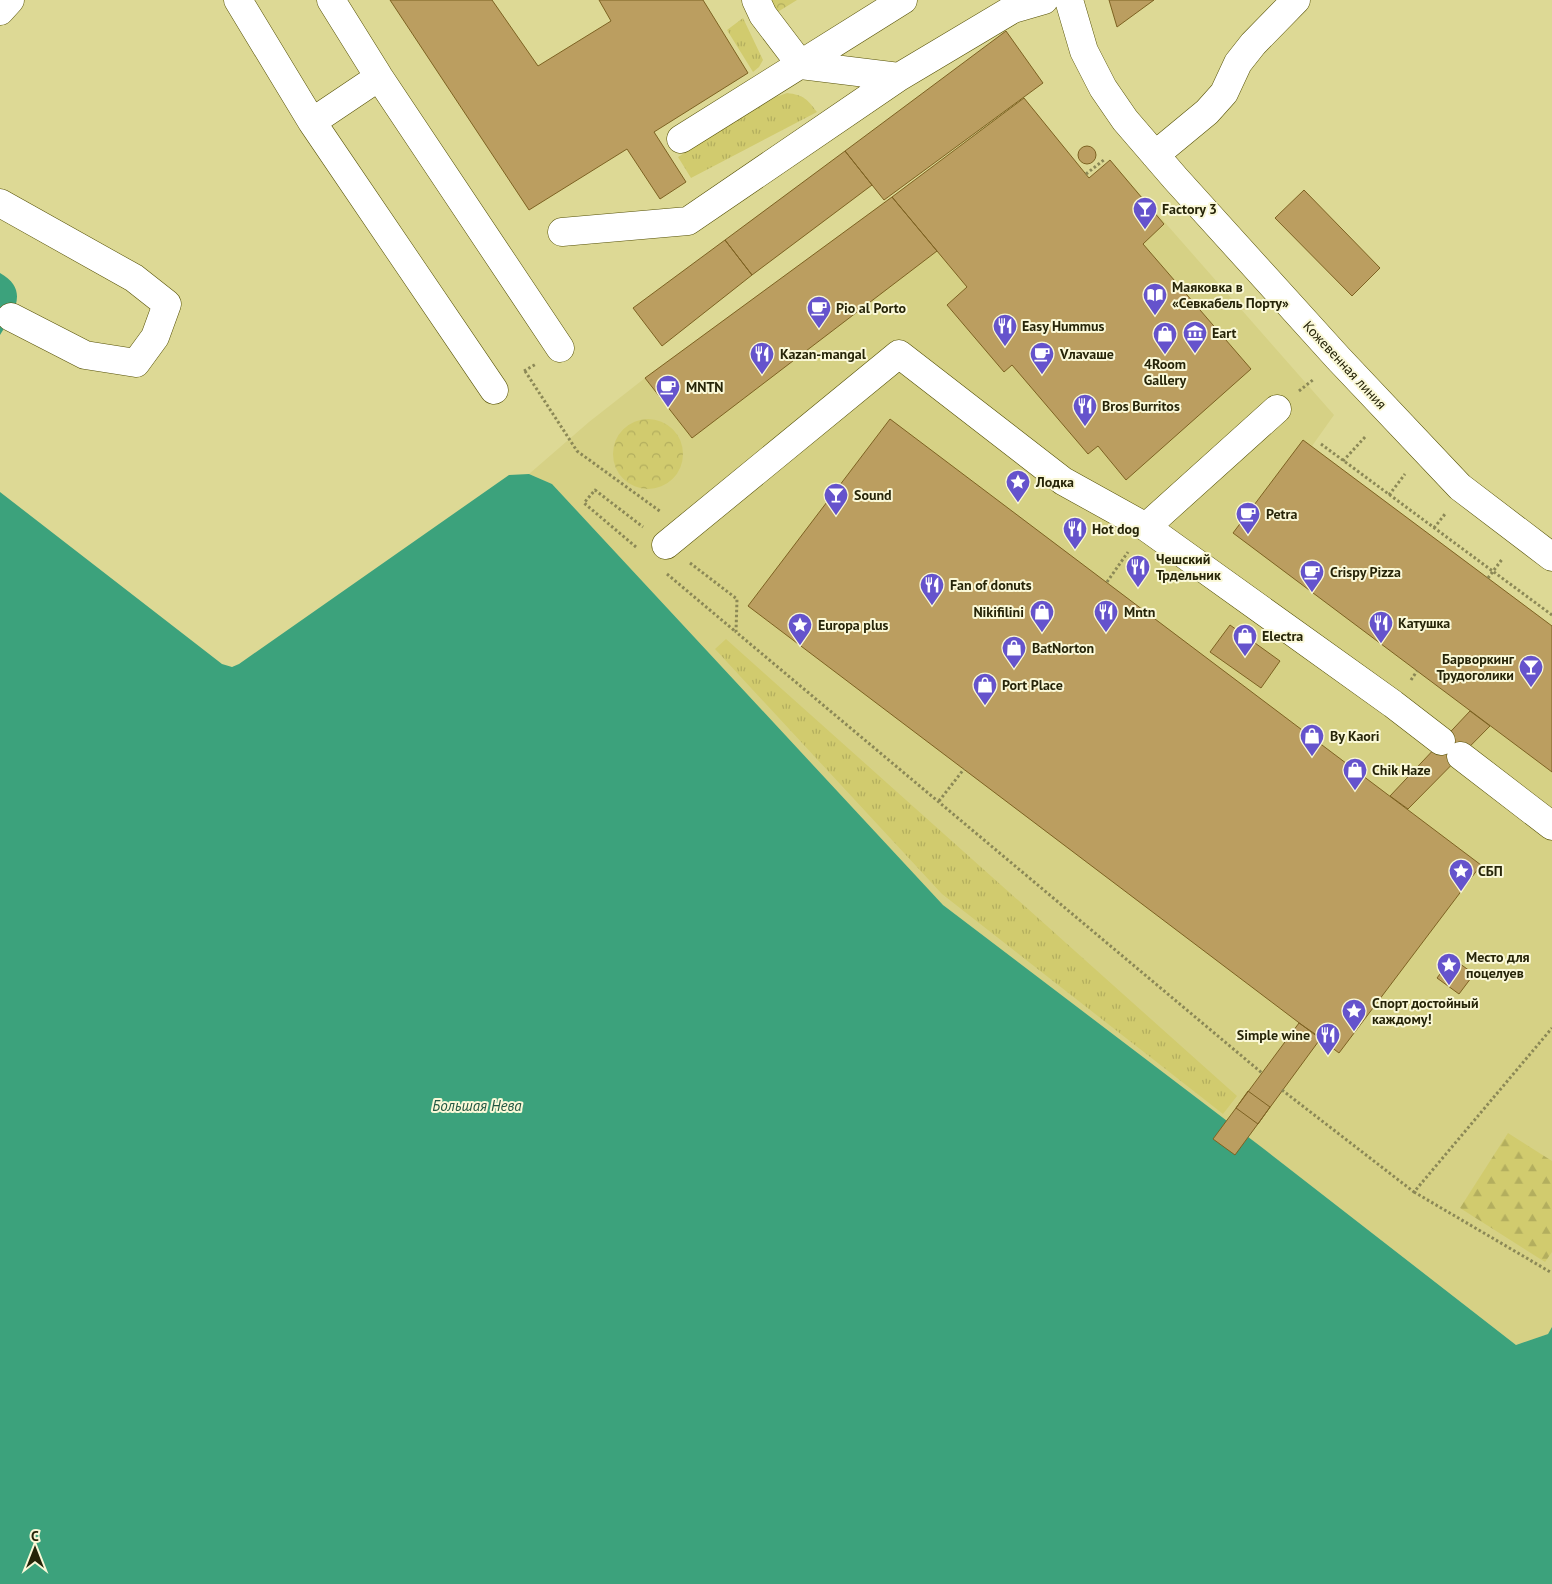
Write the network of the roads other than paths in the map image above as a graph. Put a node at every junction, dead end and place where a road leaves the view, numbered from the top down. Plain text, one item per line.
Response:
1 (10, 0) edge
2 (238, 0) edge
3 (330, 0) edge
4 (756, 0) edge
5 (903, 0) edge
6 (1044, 0) edge
7 (1069, 0) edge
8 (1296, 0) edge
9 (0, 11) edge
10 (801, 65) junction
11 (379, 77) junction
12 (899, 77) junction
13 (312, 122) junction
14 (681, 139) dead end
15 (1155, 155) junction
16 (0, 203) edge
17 (562, 232) dead end
18 (11, 317) dead end
19 (560, 348) road end
20 (494, 390) road end
21 (1277, 409) dead end
22 (1146, 527) junction
23 (675, 537) road end
24 (1552, 557) edge
25 (1552, 826) edge

1 - 9 street
2 - 13 street
3 - 11 street
4 - 10 street
5 - 10 street
6 - 12 street
7 - 15 street, Кожевенная линия
8 - 15 street
10 - 12 street
10 - 14 street
11 - 13 street
11 - 19 street
12 - 17 street
13 - 20 street
15 - 24 street, Кожевенная линия
16 - 18 street
21 - 22 street
22 - 23 street
22 - 25 street

